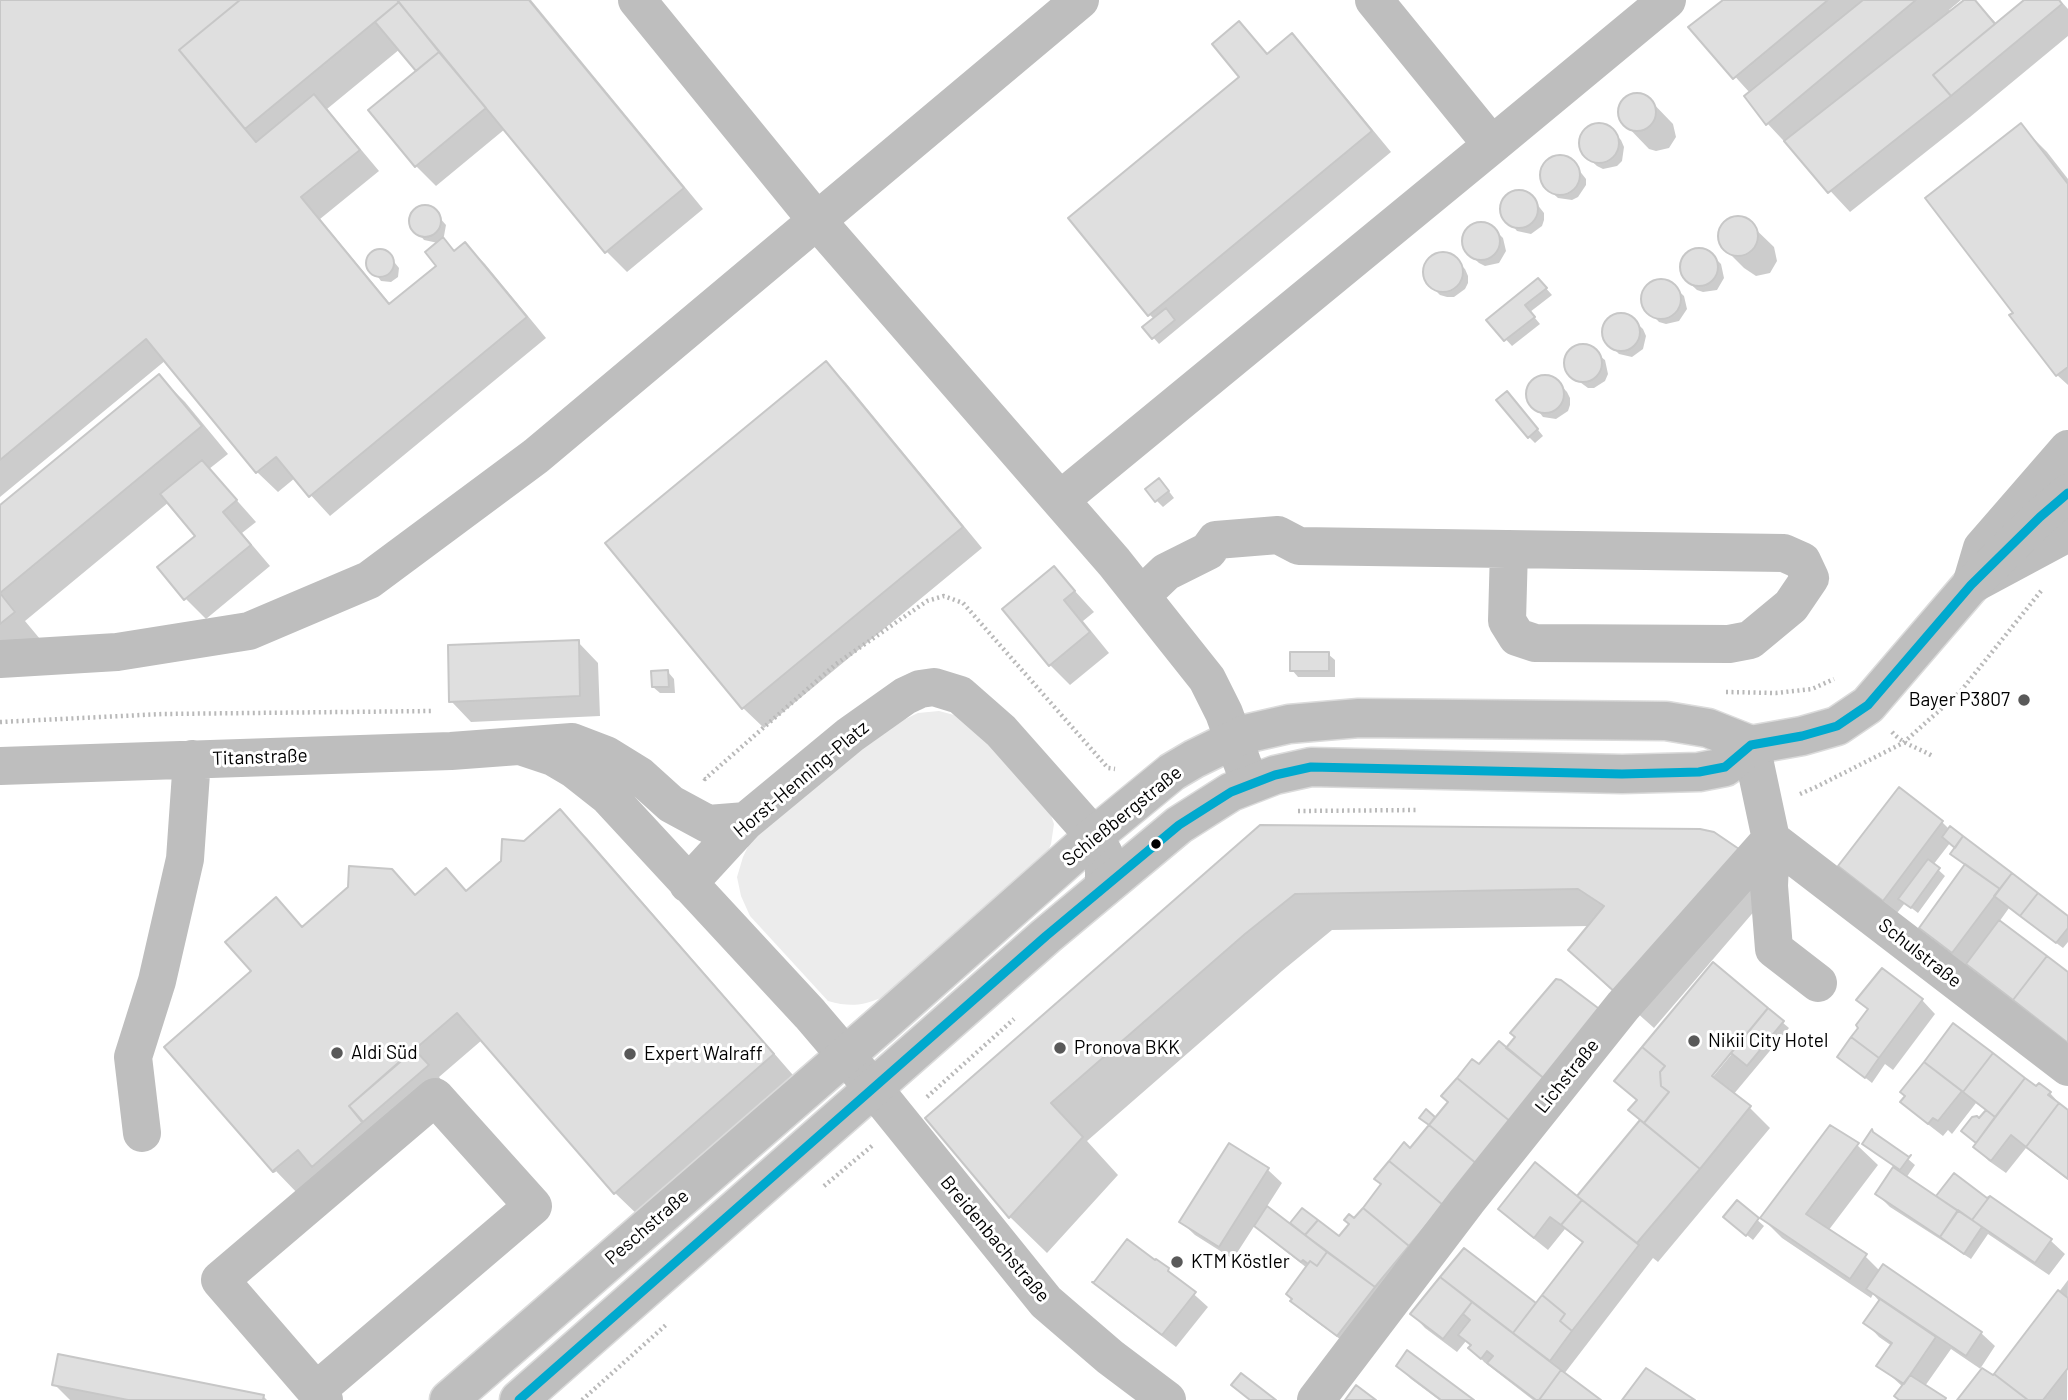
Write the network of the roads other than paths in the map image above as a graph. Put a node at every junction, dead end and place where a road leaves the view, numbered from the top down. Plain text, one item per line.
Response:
1 (637, 0) edge
2 (1080, 0) edge
3 (1374, 0) edge
4 (1667, 0) edge
5 (1492, 145) junction
6 (818, 222) junction
7 (2068, 449) edge
8 (1060, 500) junction
9 (2059, 514) edge
10 (1509, 549) junction
11 (1971, 585) junction
12 (1141, 596) junction
13 (0, 659) edge
14 (1233, 739) junction
15 (1751, 745) junction
16 (520, 746) junction
17 (192, 760) junction
18 (0, 766) edge
19 (1250, 784) junction
20 (746, 821) junction
21 (1768, 823) junction
22 (1094, 836) junction
23 (688, 884) junction
24 (1104, 887) junction
25 (1818, 983) dead end
26 (845, 1056) junction
27 (2068, 1067) edge
28 (874, 1089) junction
29 (142, 1133) dead end
30 (320, 1396) edge
31 (449, 1400) edge
32 (519, 1400) edge
33 (1167, 1400) edge
34 (1317, 1400) edge

1 - 6 street
2 - 6 street
3 - 5 street
4 - 5 street
5 - 8 street
6 - 8 street
6 - 13 street
7 - 11 street
8 - 12 street
9 - 11 street
10 - 10 street
10 - 12 street
11 - 15 street
12 - 14 street
14 - 15 street, Schießbergstraße
14 - 19 street
14 - 22 street, Schießbergstraße
15 - 19 street
15 - 21 street
16 - 17 street, Titanstraße
16 - 20 street, Titanstraße
16 - 23 street, Titanstraße
17 - 18 street, Titanstraße
17 - 29 street
19 - 24 street
20 - 22 street, Horst-Henning-Platz
20 - 23 street, Horst-Henning-Platz
21 - 25 street
21 - 27 street, Schulstraße
21 - 34 street, Lichstraße
22 - 24 street
22 - 26 street, Schießbergstraße
23 - 26 street
24 - 28 street
26 - 28 street, Breidenbachstraße
26 - 31 street, Peschstraße
28 - 32 street
28 - 33 street, Breidenbachstraße
30 - 30 street

